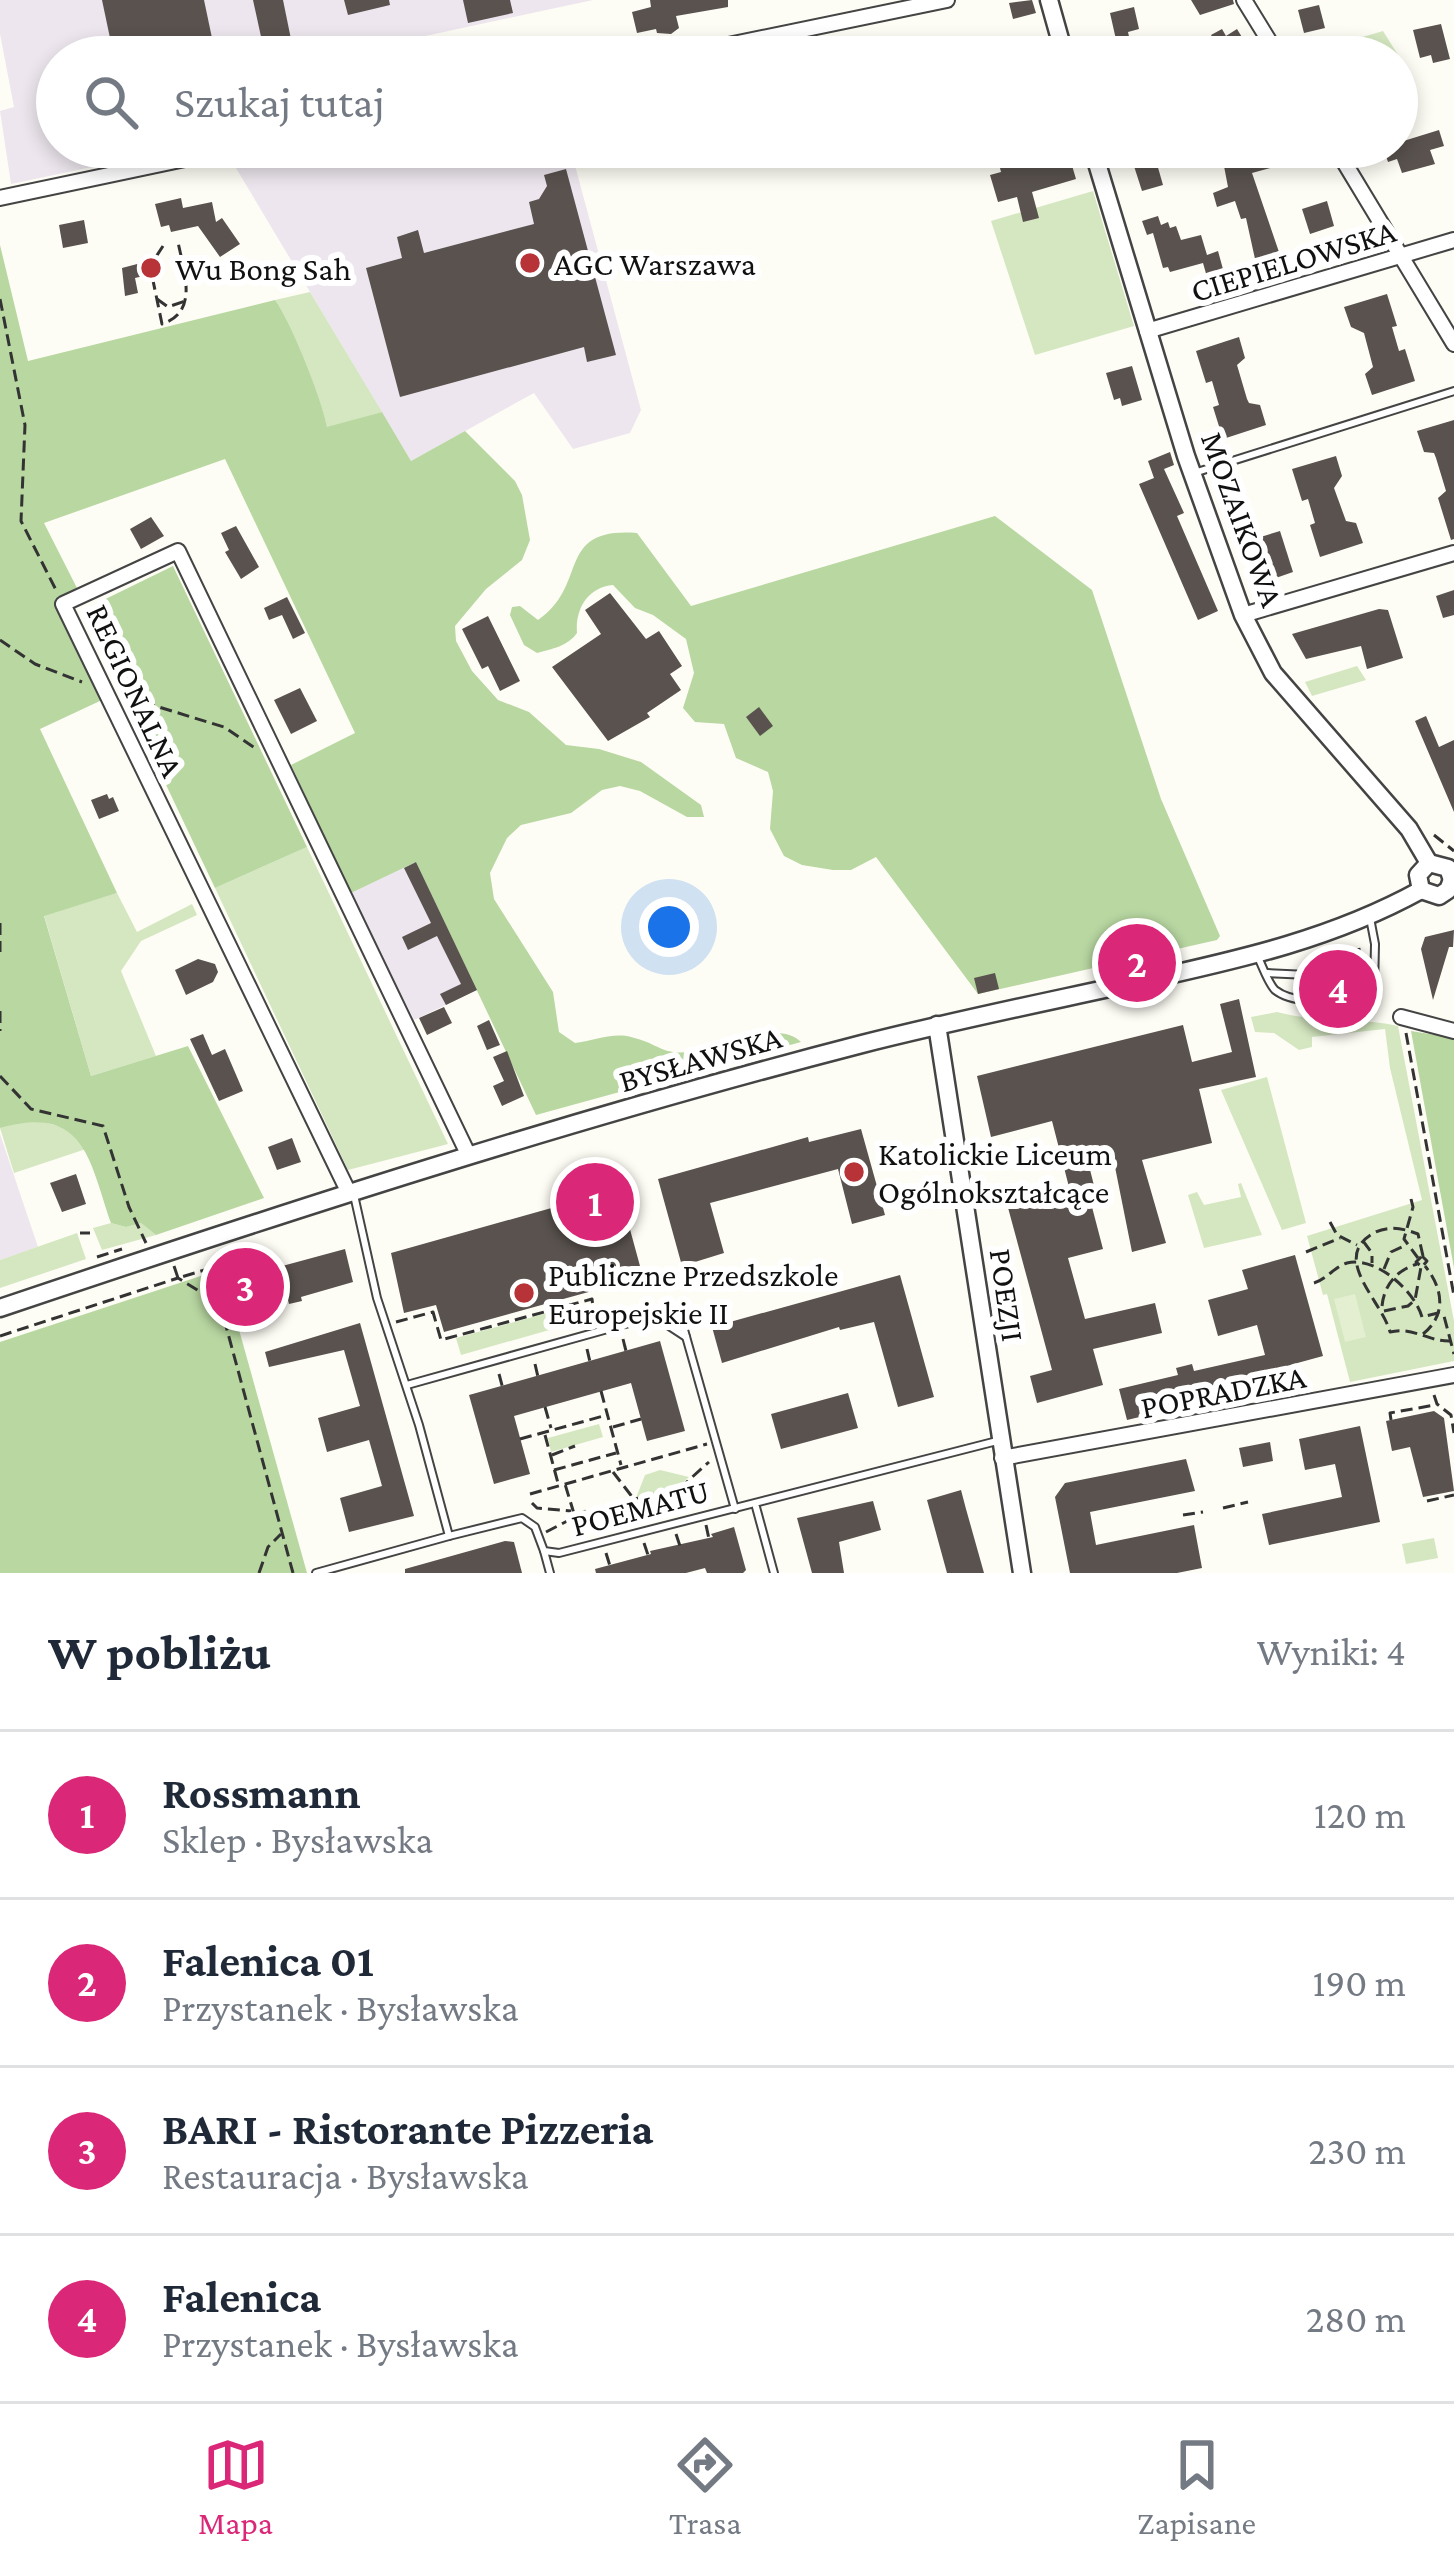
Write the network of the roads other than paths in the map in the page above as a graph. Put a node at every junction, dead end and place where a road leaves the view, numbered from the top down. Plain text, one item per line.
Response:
1 (947, 0) edge
2 (1049, 0) edge
3 (1244, 0) edge
4 (772, 36) edge
5 (1059, 36) edge
6 (1267, 36) edge
7 (142, 168) edge
8 (1098, 168) edge
9 (1348, 168) edge
10 (0, 198) edge
11 (1454, 240) edge
12 (1400, 255) junction
13 (1148, 331) junction
14 (1454, 344) edge
15 (1454, 391) edge
16 (1192, 474) junction
17 (1454, 553) edge
18 (1243, 615) junction
19 (1430, 863) junction
20 (1453, 879) edge
21 (1421, 890) junction
22 (1370, 918) junction
23 (1257, 955) junction
24 (1267, 973) junction
25 (1374, 978) junction
26 (1404, 1021) road end
27 (937, 1025) junction
28 (1454, 1031) edge
29 (469, 1156) junction
30 (351, 1190) junction
31 (0, 1308) edge
32 (682, 1326) dead end
33 (686, 1337) junction
34 (1454, 1375) edge
35 (407, 1385) junction
36 (1002, 1449) junction
37 (755, 1506) junction
38 (735, 1509) junction
39 (449, 1536) junction
40 (544, 1551) junction
41 (316, 1573) edge
42 (550, 1573) edge
43 (774, 1573) edge
44 (1022, 1573) edge

1 - 4 street
2 - 5 street
3 - 6 street
7 - 10 street
8 - 13 street, MOZAIKOWA
9 - 12 street
11 - 12 street, CIEPIELOWSKA
12 - 13 street, CIEPIELOWSKA
12 - 14 street
13 - 16 street, MOZAIKOWA
15 - 16 lane
16 - 18 street, MOZAIKOWA
17 - 18 street
18 - 19 street, MOZAIKOWA
19 - 20 street
19 - 21 street
20 - 21 street
21 - 22 street, BYSŁAWSKA
22 - 23 street, BYSŁAWSKA
22 - 25 lane
23 - 24 lane
23 - 27 street, BYSŁAWSKA
24 - 25 lane
24 - 25 lane
26 - 28 street
27 - 29 street, BYSŁAWSKA
27 - 36 street, POEZJI
29 - 30 street, BYSŁAWSKA
29 - 30 street, REGIONALNA
30 - 31 street, BYSŁAWSKA
30 - 35 lane
32 - 33 lane
33 - 35 lane
33 - 38 lane
34 - 36 street, POPRADZKA
35 - 39 lane
36 - 37 lane, POEMATU
36 - 44 street, POEZJI
37 - 38 lane, POEMATU
37 - 43 lane
38 - 40 lane, POEMATU
39 - 40 lane, POEMATU
39 - 41 lane
40 - 42 lane

